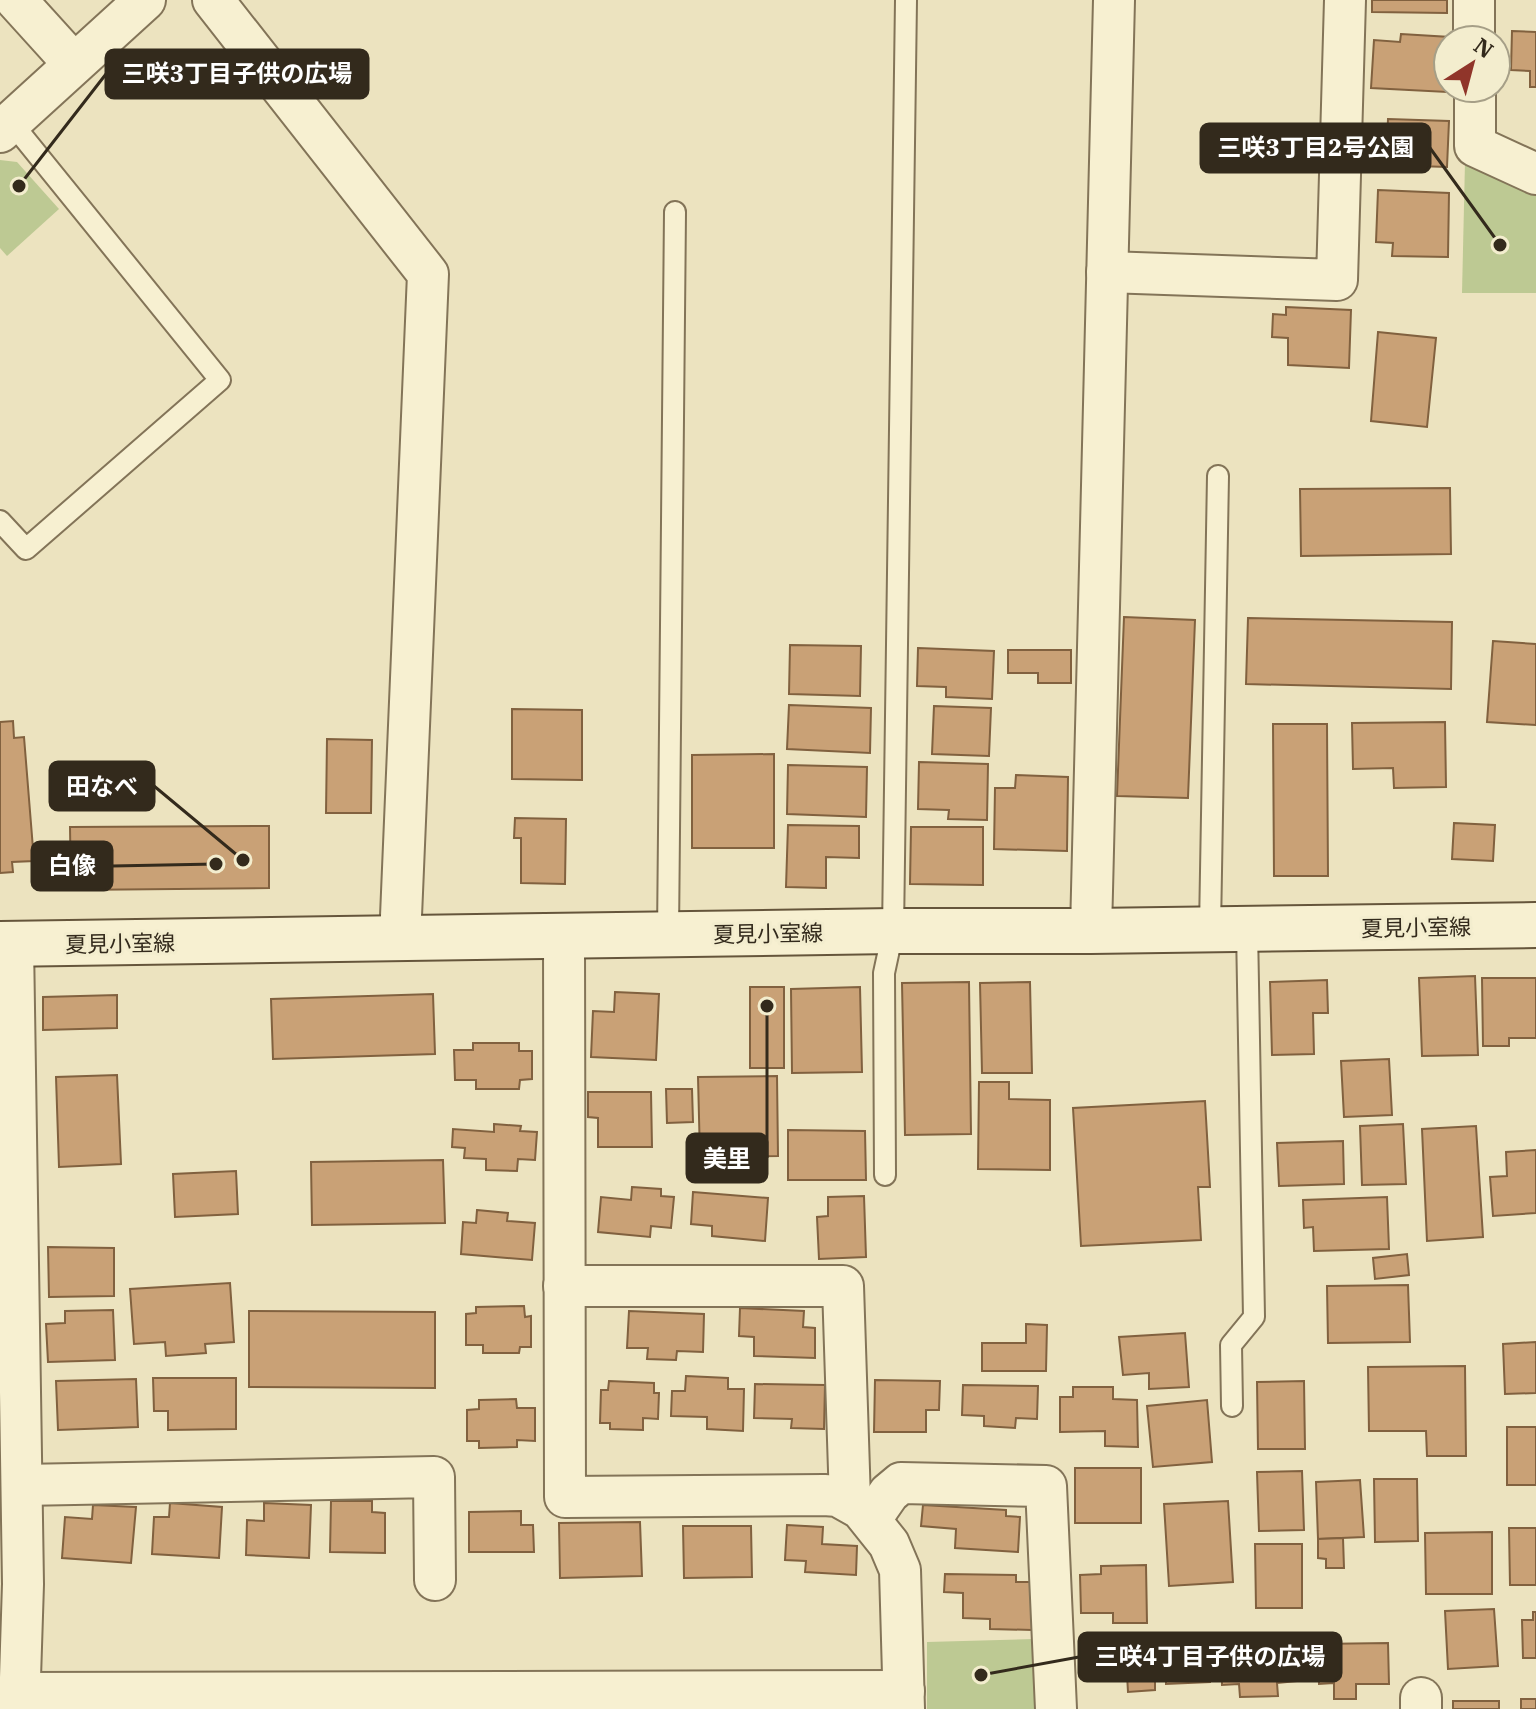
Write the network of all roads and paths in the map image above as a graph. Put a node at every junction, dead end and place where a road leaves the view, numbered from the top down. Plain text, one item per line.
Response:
1 (16, 0) edge
2 (145, 0) edge
3 (213, 0) edge
4 (906, 0) edge
5 (1114, 0) edge
6 (1345, 0) edge
7 (1474, 0) edge
8 (1474, 24) edge
9 (74, 64) junction
10 (1475, 104) edge
11 (6, 127) edge
12 (1536, 174) edge
13 (675, 212) dead end
14 (1107, 272) junction
15 (1218, 476) dead end
16 (0, 521) edge
17 (1536, 925) edge
18 (1228, 928) junction
19 (893, 931) junction
20 (1091, 931) junction
21 (668, 935) junction
22 (564, 936) junction
23 (400, 940) junction
24 (6, 944) edge
25 (885, 1175) dead end
26 (564, 1286) junction
27 (1232, 1406) dead end
28 (22, 1485) junction
29 (860, 1510) junction
30 (435, 1580) dead end
31 (517, 1700) edge
32 (772, 1700) edge
33 (904, 1700) edge
34 (19, 1701) edge
35 (1056, 1709) edge

1 - 9 street
2 - 9 street
3 - 23 street
4 - 19 lane
5 - 14 street
6 - 14 street
7 - 8 street
9 - 11 street
10 - 12 street
11 - 16 lane
13 - 21 lane
14 - 20 street
15 - 18 lane
17 - 18 main road, 夏見小室線
18 - 20 main road, 夏見小室線
18 - 27 lane
19 - 20 main road, 夏見小室線
19 - 21 main road, 夏見小室線
19 - 25 lane
21 - 22 main road, 夏見小室線
22 - 23 main road, 夏見小室線
22 - 26 street
23 - 24 main road, 夏見小室線
24 - 28 street
26 - 29 street
26 - 29 street
28 - 30 street
28 - 34 street
29 - 33 street
29 - 35 street
31 - 32 street
31 - 34 street
32 - 33 street

